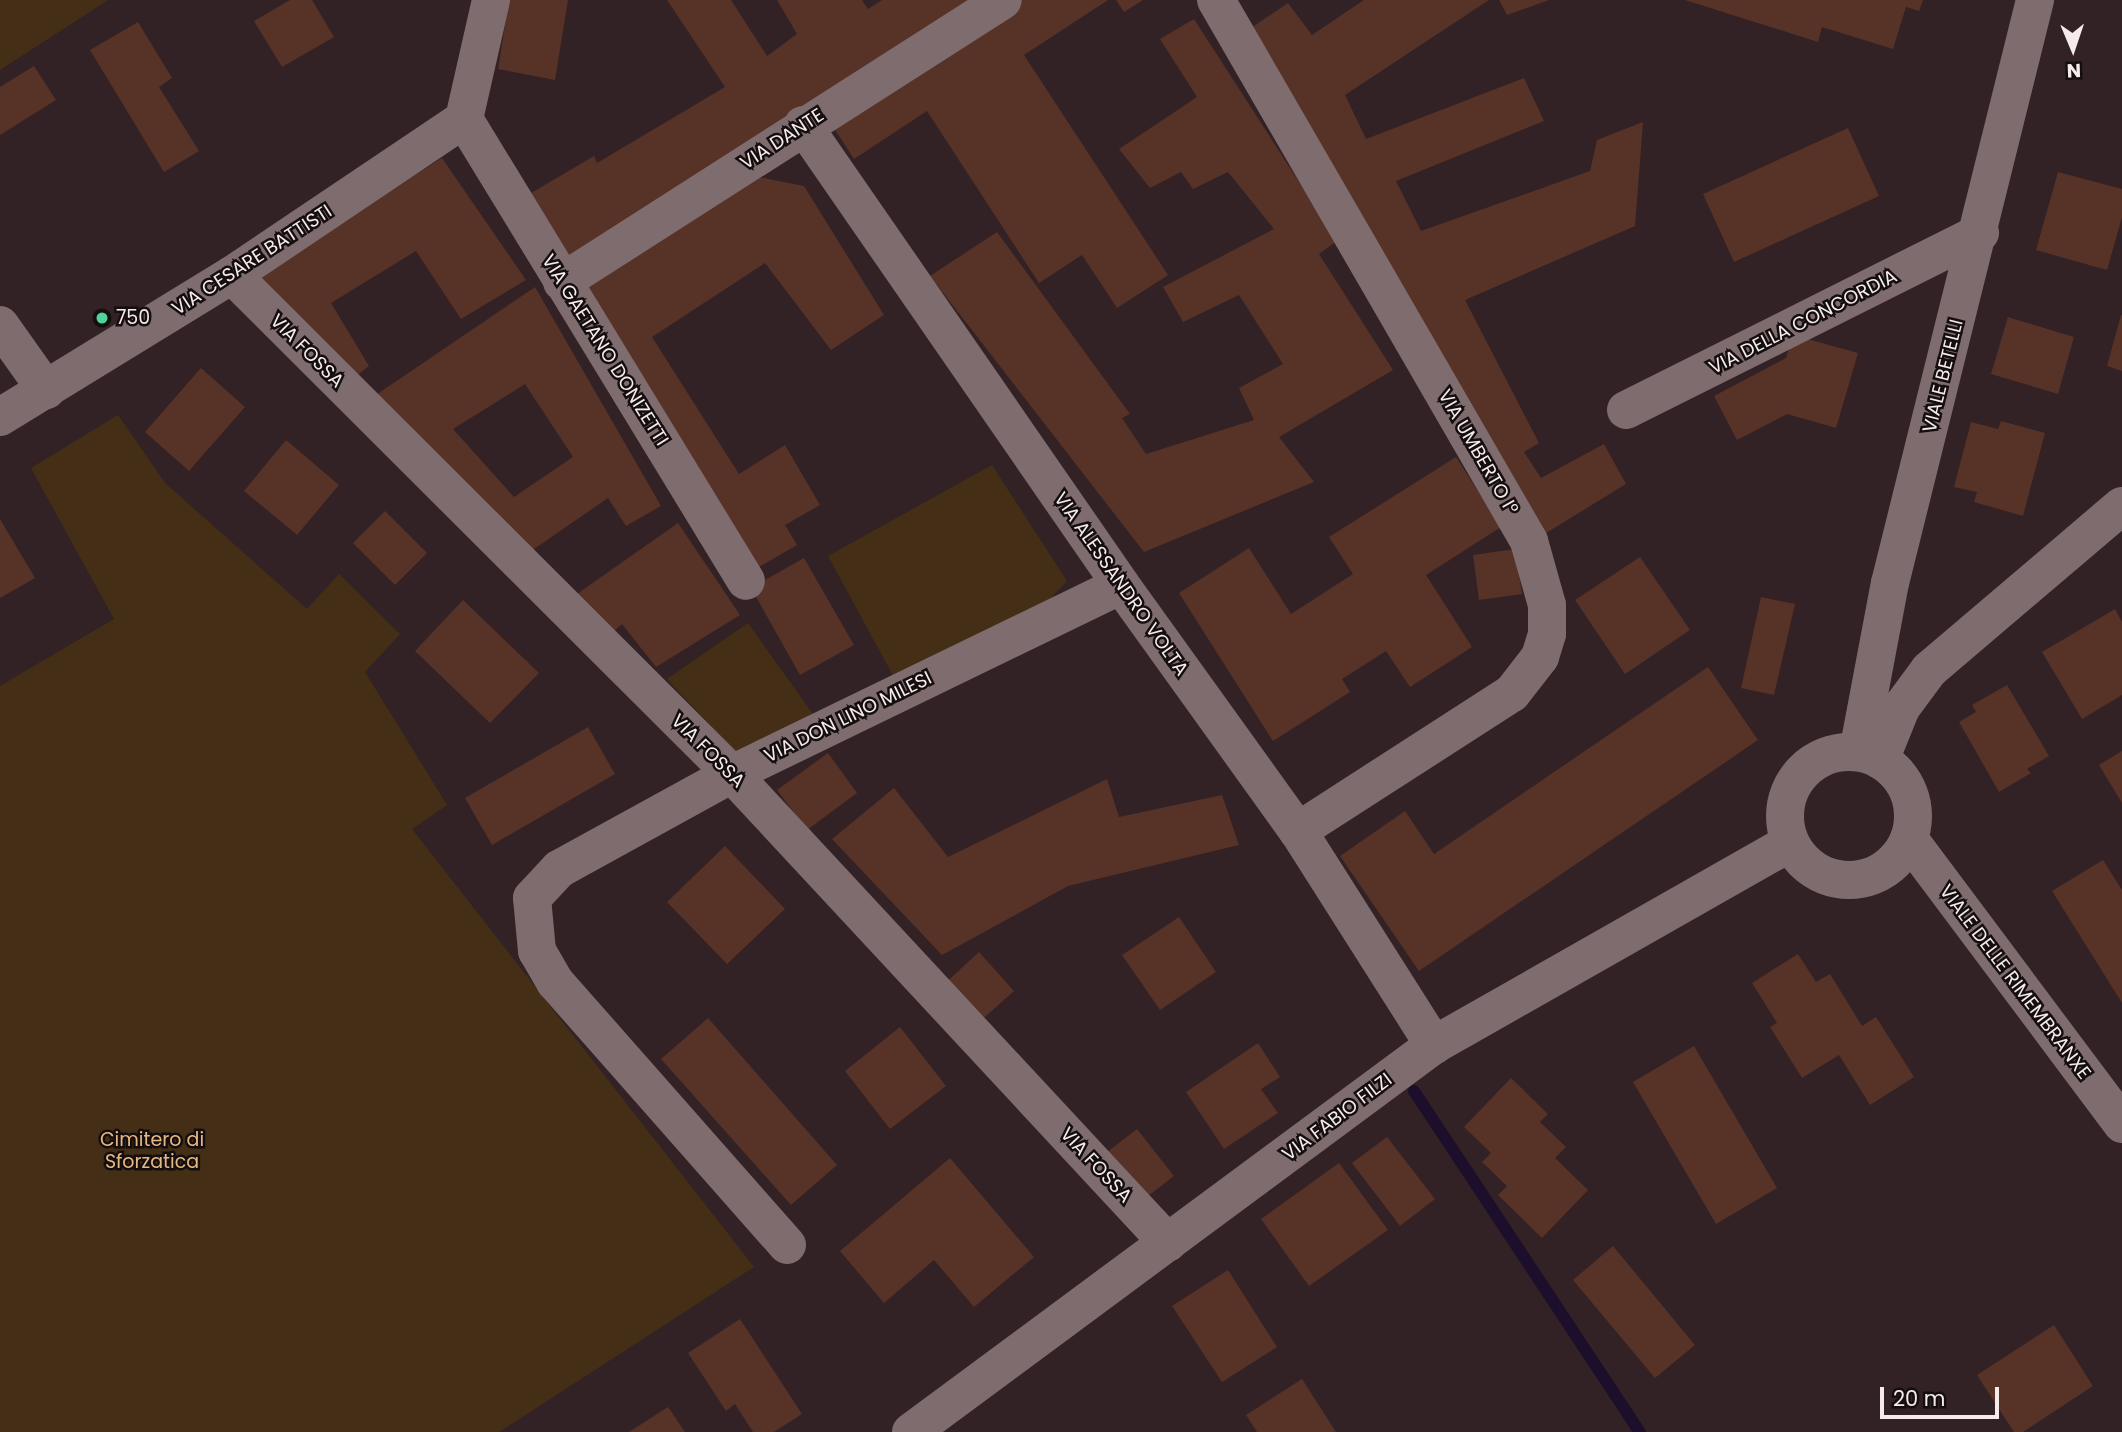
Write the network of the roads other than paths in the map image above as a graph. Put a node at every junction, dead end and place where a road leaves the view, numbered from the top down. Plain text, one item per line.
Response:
1 (491, 0) edge
2 (1003, 0) edge
3 (1216, 0) edge
4 (2035, 0) edge
5 (464, 120) junction
6 (803, 125) junction
7 (1980, 233) junction
8 (232, 275) junction
9 (562, 282) junction
10 (0, 324) edge
11 (46, 390) junction
12 (1626, 410) dead end
13 (0, 417) edge
14 (2122, 506) edge
15 (746, 581) dead end
16 (1121, 585) junction
17 (1869, 756) junction
18 (732, 774) junction
19 (1298, 831) junction
20 (1909, 839) junction
21 (1790, 843) junction
22 (1434, 1045) junction
23 (2122, 1125) edge
24 (1168, 1243) junction
25 (787, 1245) dead end
26 (911, 1432) edge

1 - 5 street
2 - 6 street, VIA DANTE
3 - 19 street, VIA UMBERTO I°
4 - 7 street, VIALE BETELLI
5 - 8 street, VIA CESARE BATTISTI
5 - 9 street, VIA GAETANO DONIZETTI
6 - 9 street, VIA DANTE
6 - 16 street, VIA ALESSANDRO VOLTA
7 - 12 street, VIA DELLA CONCORDIA
7 - 17 street, VIALE BETELLI
8 - 11 street, VIA CESARE BATTISTI
8 - 18 street, VIA FOSSA
9 - 15 street, VIA GAETANO DONIZETTI
10 - 11 street
11 - 13 street, VIA CESARE BATTISTI
14 - 17 street
16 - 18 street, VIA DON LINO MILESI
16 - 19 street, VIA ALESSANDRO VOLTA
17 - 20 street
17 - 21 street
18 - 24 street, VIA FOSSA
18 - 25 street, VIA DON LINO MILESI
19 - 22 street, VIA ALESSANDRO VOLTA
20 - 21 street
20 - 23 street, VIALE DELLE RIMEMBRANXE
21 - 22 street, VIA FABIO FILZI
22 - 24 street, VIA FABIO FILZI
24 - 26 street, VIA FABIO FILZI

